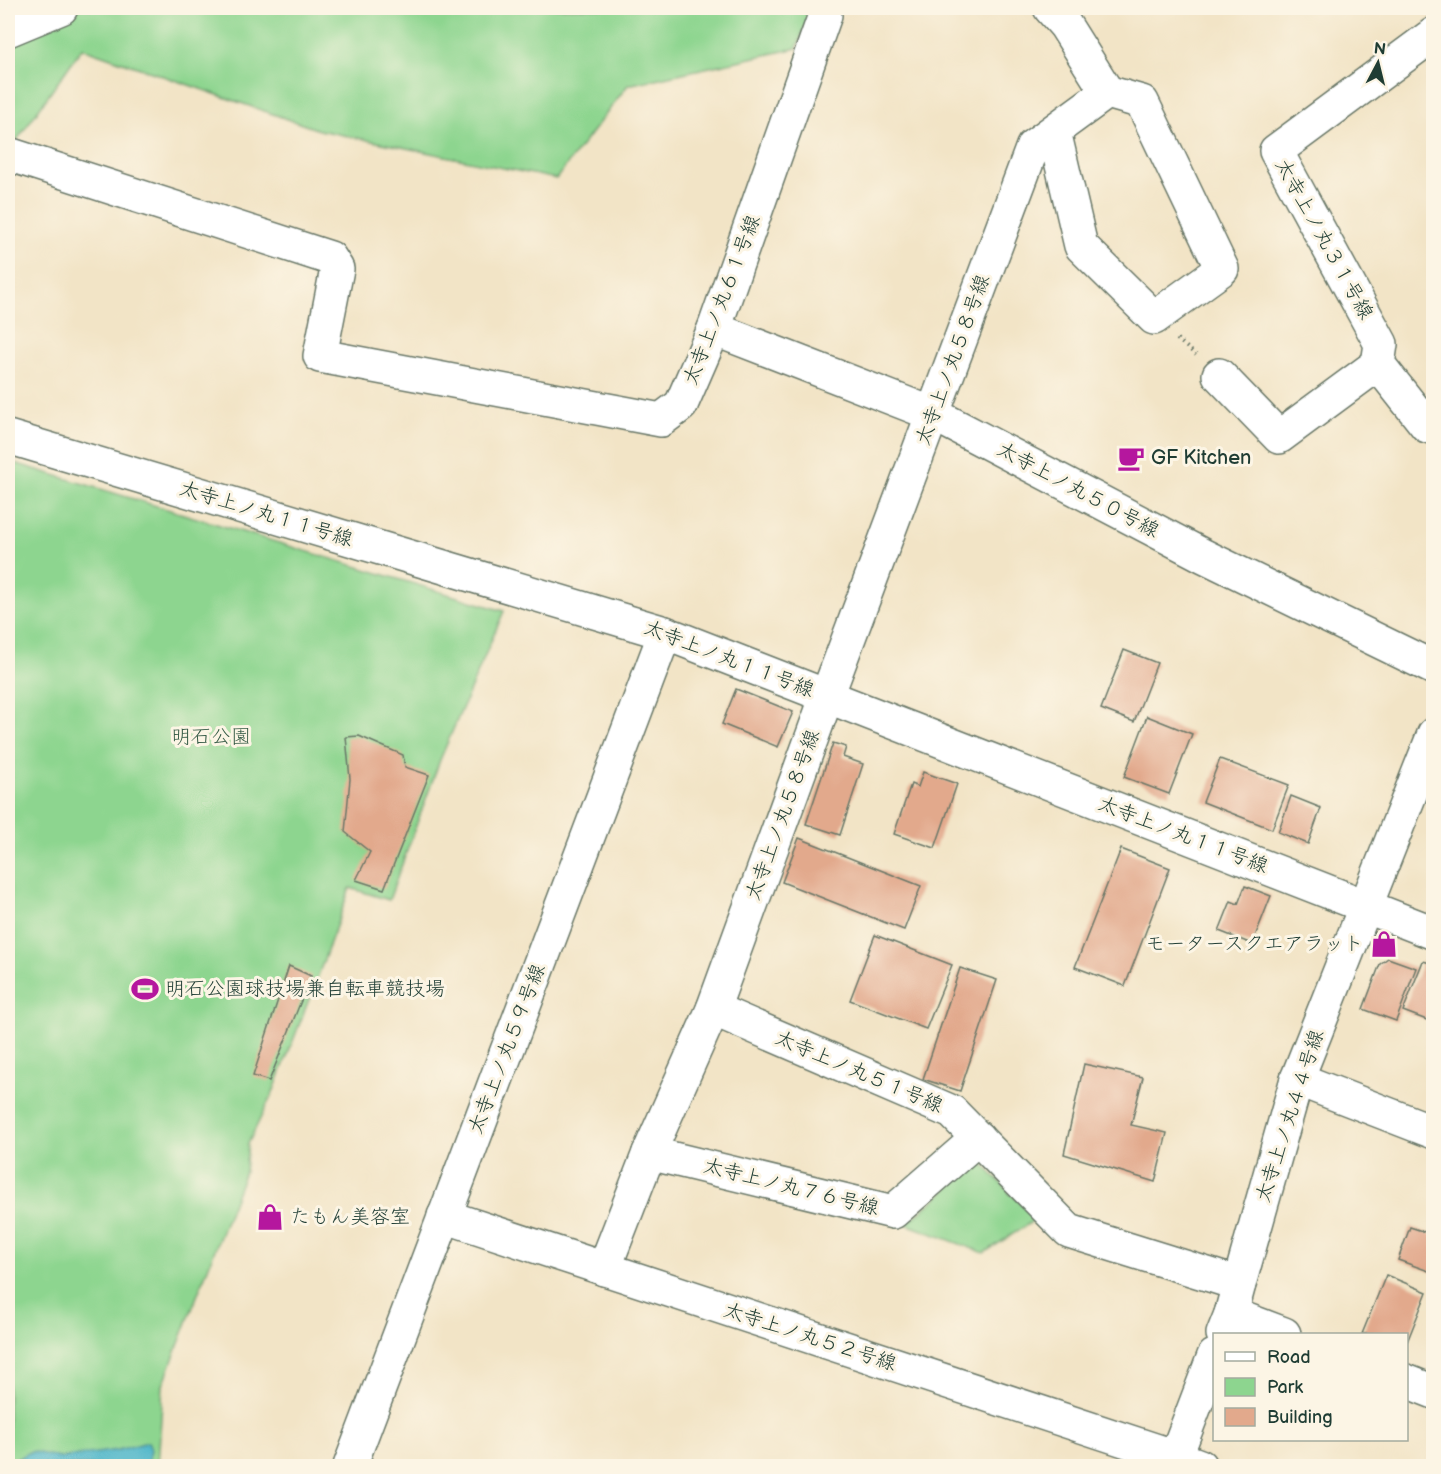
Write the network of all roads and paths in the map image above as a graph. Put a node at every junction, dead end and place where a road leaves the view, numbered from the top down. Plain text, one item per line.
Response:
1 (62, 8) edge
2 (1050, 8) edge
3 (825, 15) dead end
4 (8, 30) edge
5 (1434, 34) edge
6 (1107, 92) junction
7 (1054, 131) junction
8 (8, 154) edge
9 (1154, 318) junction
10 (714, 329) junction
11 (1378, 364) junction
12 (1219, 375) joint
13 (933, 414) junction
14 (1434, 428) edge
15 (8, 437) edge
16 (665, 633) junction
17 (1434, 668) edge
18 (827, 696) junction
19 (1434, 734) edge
20 (1365, 906) junction
21 (1434, 933) edge
22 (713, 1009) junction
23 (1297, 1079) junction
24 (1434, 1132) edge
25 (978, 1138) junction
26 (649, 1153) junction
27 (444, 1216) junction
28 (604, 1269) junction
29 (1231, 1311) edge
30 (1280, 1333) edge
31 (1213, 1363) edge
32 (1408, 1381) edge
33 (1434, 1392) edge
34 (1183, 1463) edge
35 (350, 1467) edge

1 - 4 street
2 - 6 street
3 - 10 street, 太寺上ノ丸６１号線
5 - 11 street, 太寺上ノ丸３１号線
6 - 7 street, 太寺上ノ丸５８号線
6 - 9 street
7 - 9 street
7 - 13 street, 太寺上ノ丸５８号線
8 - 10 street, 太寺上ノ丸６１号線
9 - 12 path
10 - 13 street, 太寺上ノ丸５０号線
11 - 12 street
11 - 14 street
13 - 17 street, 太寺上ノ丸５０号線
13 - 18 street, 太寺上ノ丸５８号線
15 - 16 street, 太寺上ノ丸１１号線
16 - 18 street, 太寺上ノ丸１１号線
16 - 27 street, 太寺上ノ丸５９号線
18 - 20 street, 太寺上ノ丸１１号線
18 - 22 street, 太寺上ノ丸５８号線
19 - 20 street, 太寺上ノ丸４４号線
20 - 21 street, 太寺上ノ丸１１号線
20 - 23 street, 太寺上ノ丸４４号線
22 - 25 street, 太寺上ノ丸５１号線
22 - 26 street, 太寺上ノ丸５８号線
23 - 24 street
23 - 29 street, 太寺上ノ丸４４号線
25 - 26 street, 太寺上ノ丸７６号線
25 - 29 street, 太寺上ノ丸５１号線
26 - 28 street, 太寺上ノ丸５８号線
27 - 28 street, 太寺上ノ丸５２号線
27 - 35 street, 太寺上ノ丸５９号線
28 - 34 street, 太寺上ノ丸５２号線
29 - 30 street, 太寺上ノ丸５１号線
31 - 34 street
32 - 33 street

